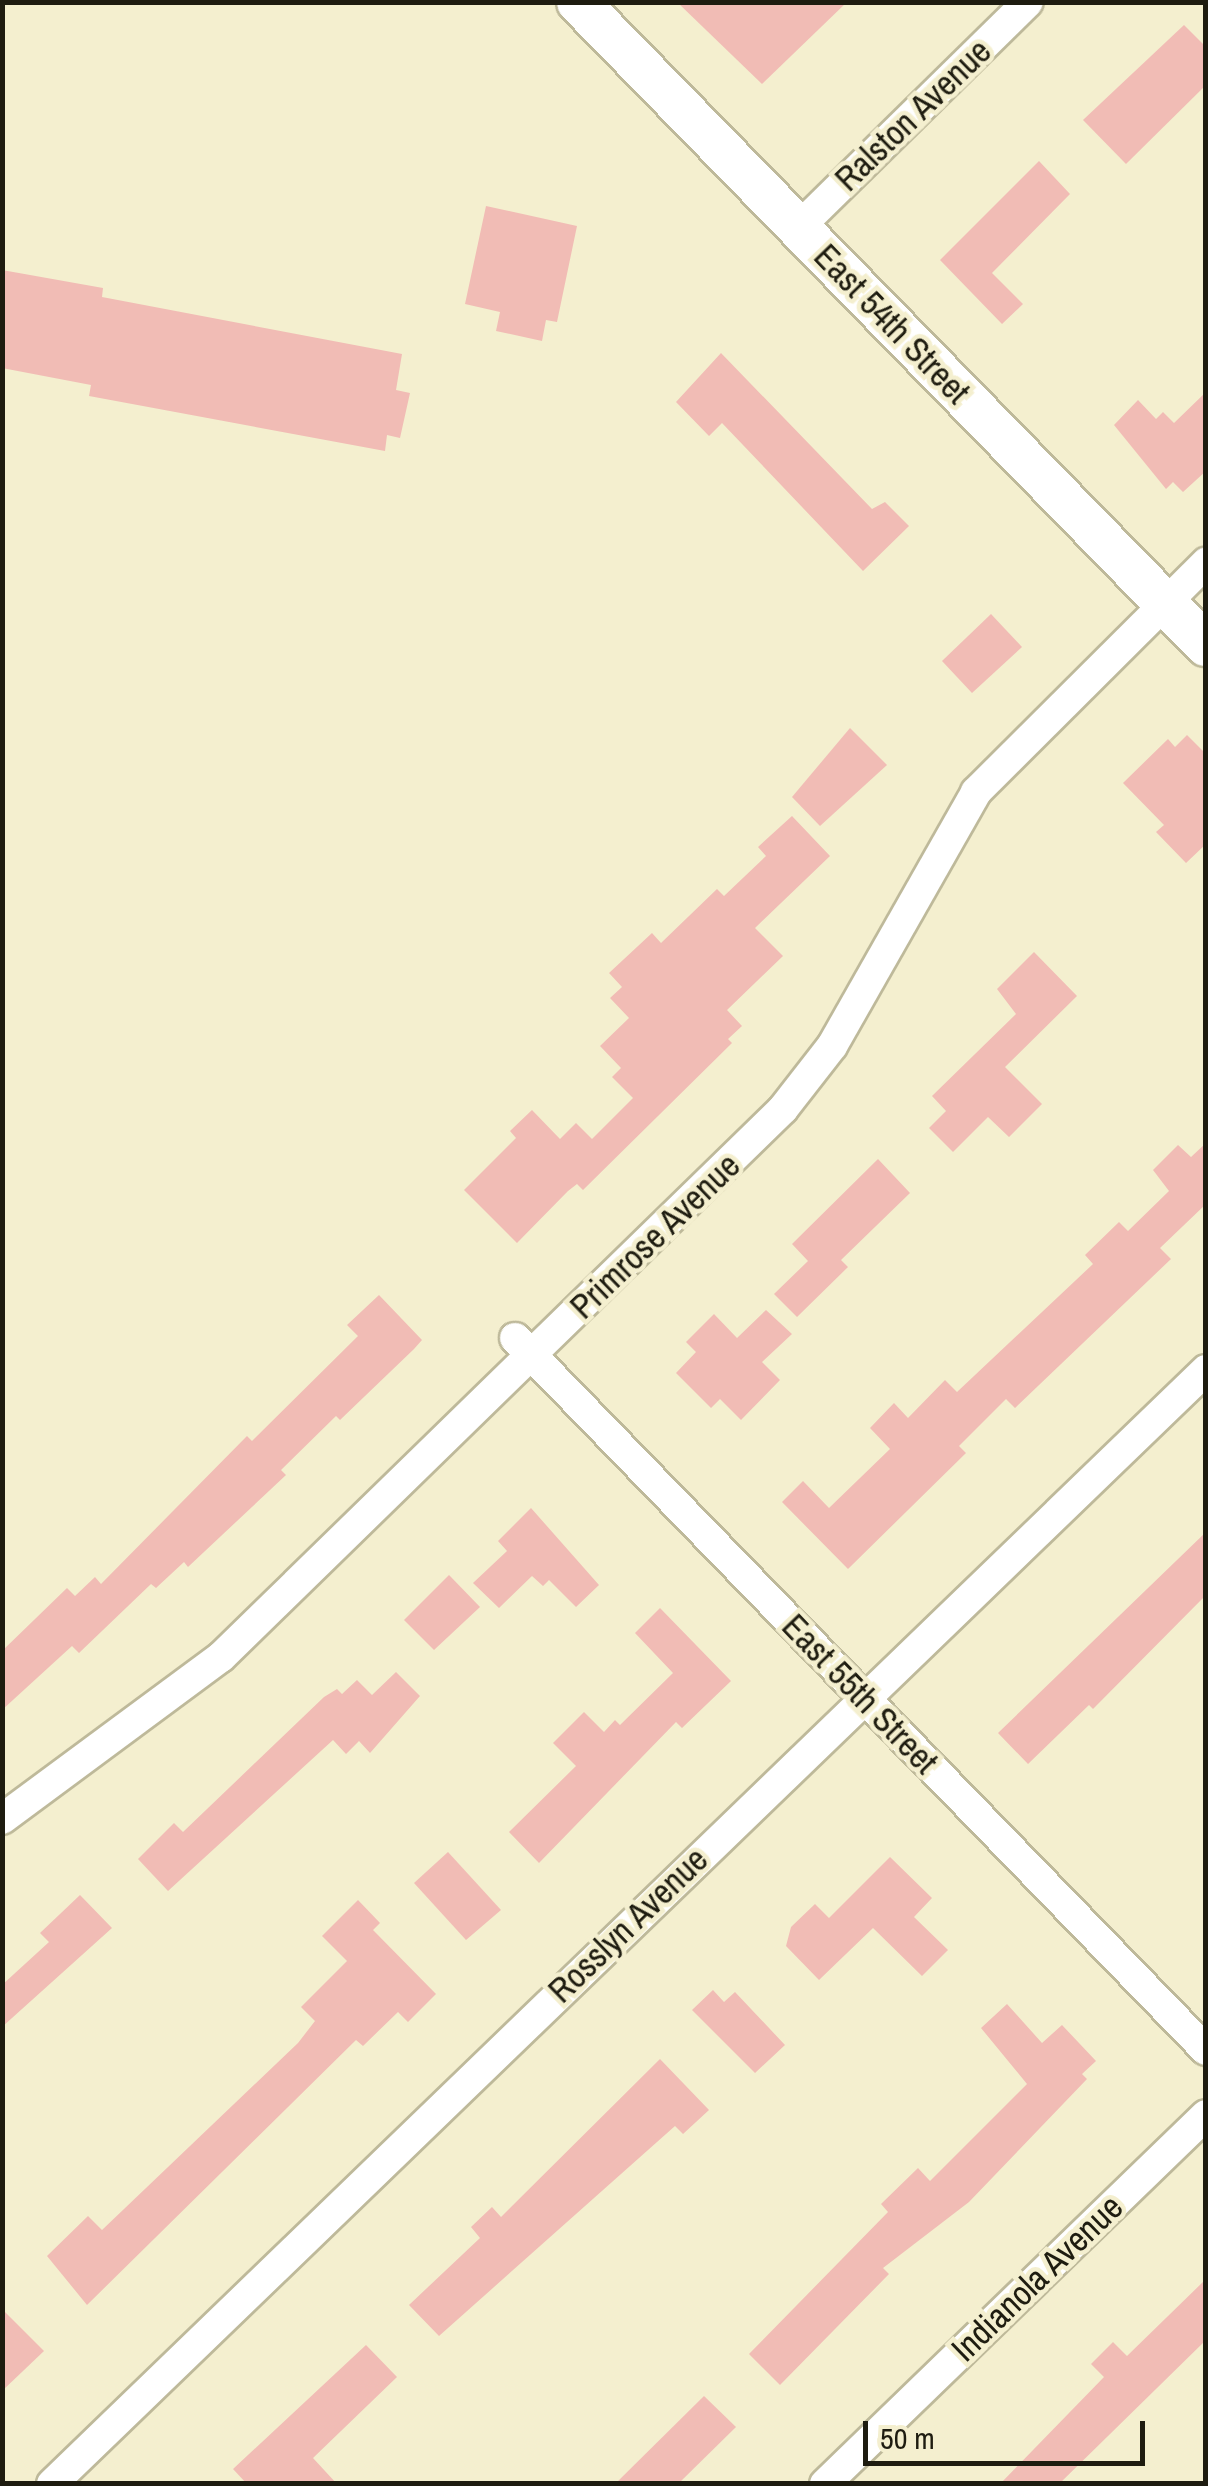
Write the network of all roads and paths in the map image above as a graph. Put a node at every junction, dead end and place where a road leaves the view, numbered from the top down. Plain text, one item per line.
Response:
1 (578, 2) edge
2 (1028, 2) edge
3 (798, 228) junction
4 (1206, 563) edge
5 (1164, 603) junction
6 (1206, 645) edge
7 (523, 1347) junction
8 (1206, 1370) edge
9 (863, 1697) junction
10 (2, 1819) edge
11 (1206, 2050) edge
12 (1206, 2115) edge
13 (52, 2484) edge
14 (825, 2484) edge

1 - 3 street, East 54th Street
2 - 3 street, Ralston Avenue
3 - 5 street, East 54th Street
4 - 5 street, Primrose Avenue
5 - 6 street, East 54th Street
5 - 7 street, Primrose Avenue
7 - 9 street, East 55th Street
7 - 10 street, Primrose Avenue
8 - 9 street, Rosslyn Avenue
9 - 11 street, East 55th Street
9 - 13 street, Rosslyn Avenue
12 - 14 street, Indianola Avenue

